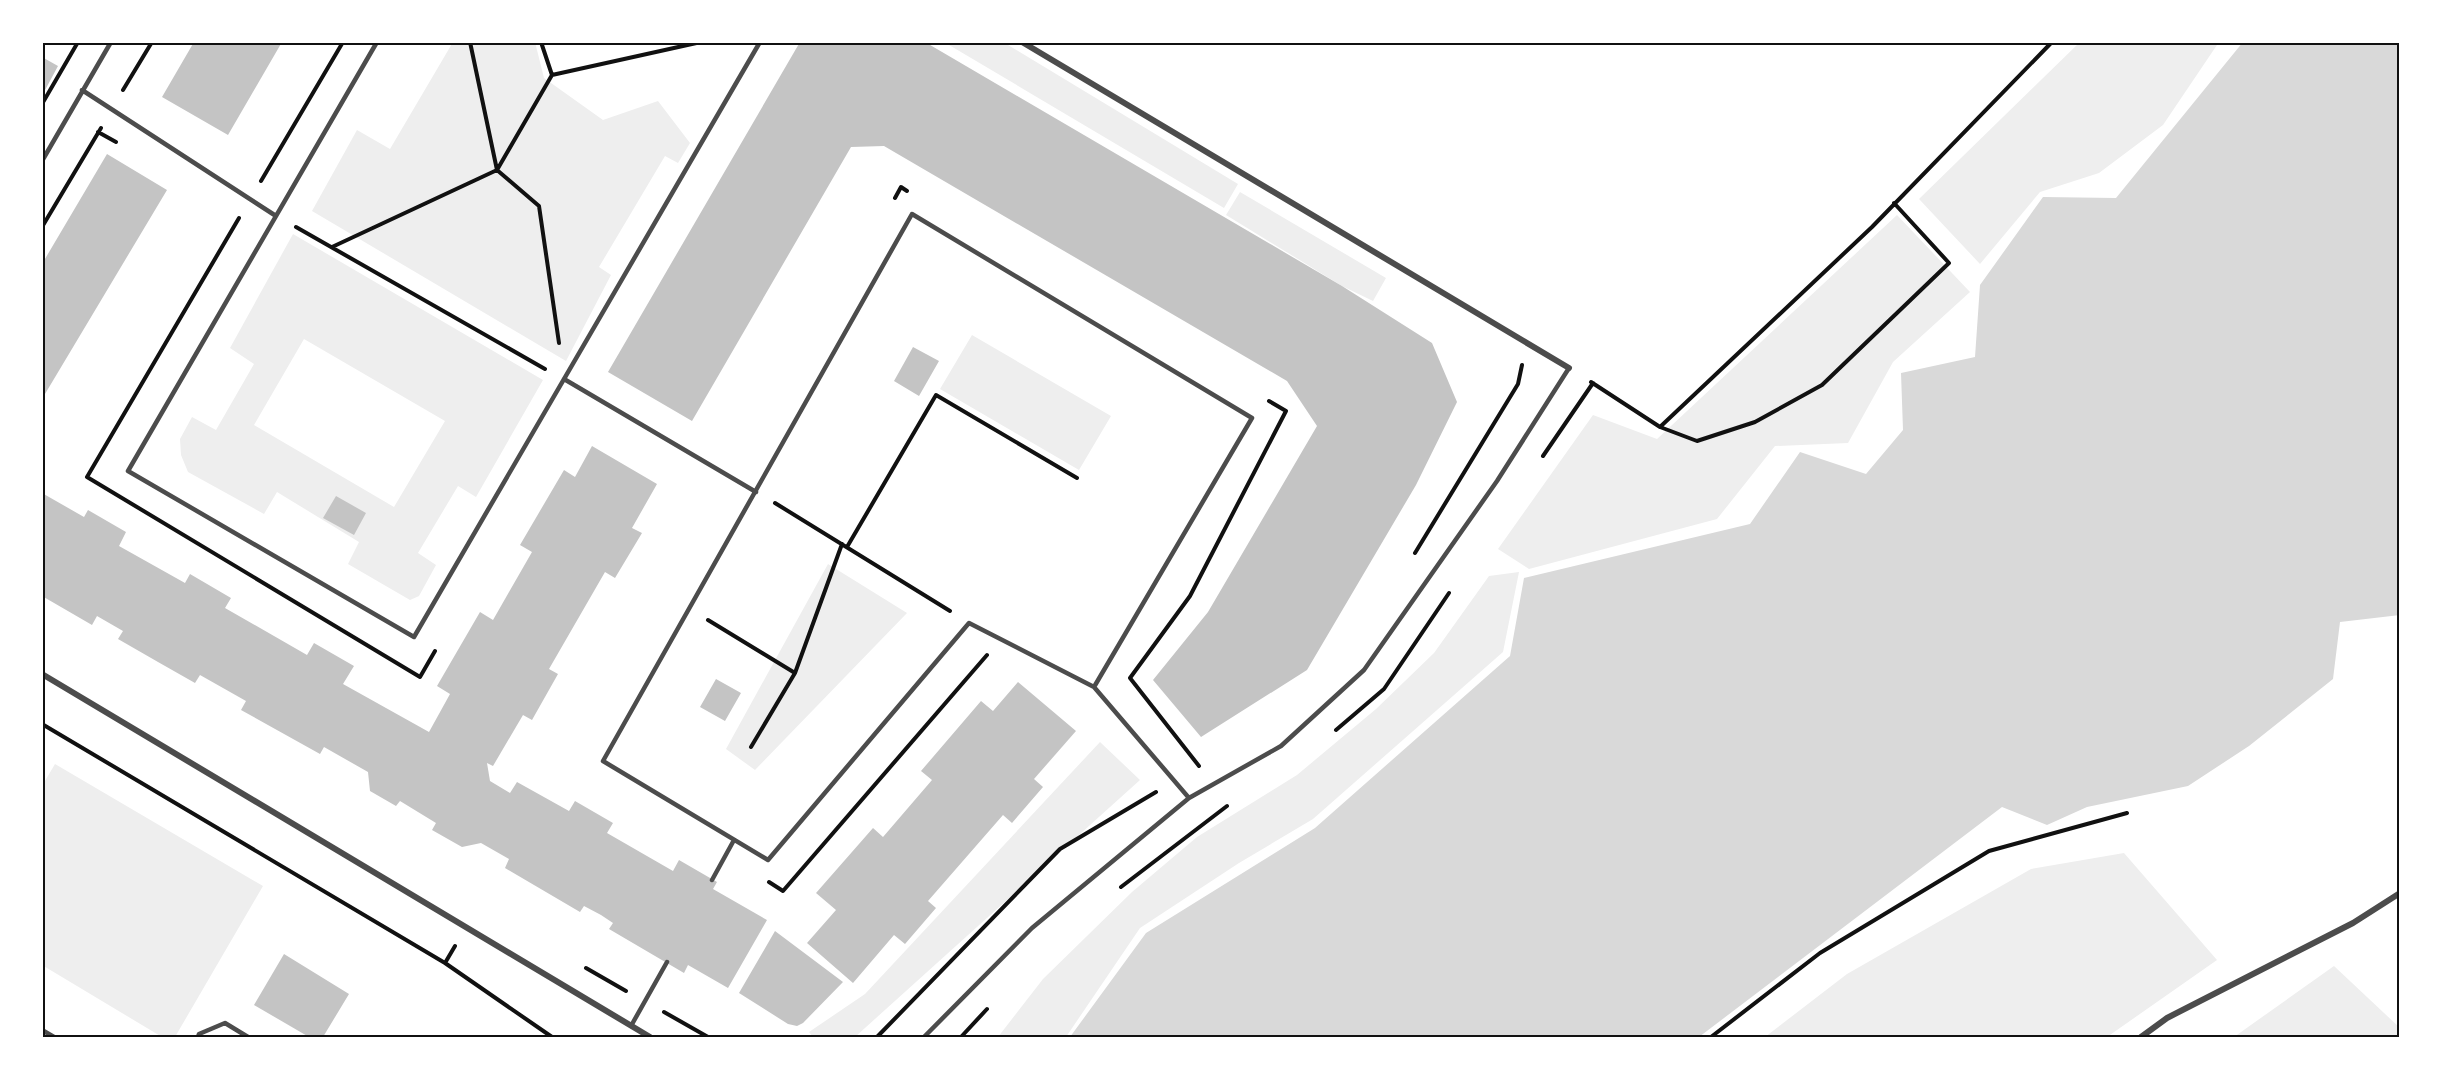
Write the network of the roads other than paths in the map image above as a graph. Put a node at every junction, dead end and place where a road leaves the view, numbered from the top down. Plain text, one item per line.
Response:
1 (111, 42) edge
2 (377, 42) edge
3 (760, 42) edge
4 (1022, 42) edge
5 (82, 90) junction
6 (42, 161) edge
7 (276, 216) junction
8 (1569, 368) joint
9 (564, 379) junction
10 (756, 492) junction
11 (42, 674) edge
12 (1094, 687) junction
13 (1189, 798) junction
14 (734, 840) junction
15 (712, 880) dead end
16 (2400, 893) edge
17 (667, 962) dead end
18 (631, 1026) junction
19 (42, 1030) edge
20 (54, 1037) edge
21 (198, 1037) edge
22 (248, 1037) edge
23 (650, 1037) edge
24 (924, 1037) edge
25 (2141, 1037) edge

1 - 5 lane
2 - 7 lane
3 - 9 lane
4 - 8 street
5 - 6 lane
5 - 7 lane
7 - 9 lane
8 - 13 lane
9 - 10 lane
10 - 12 lane
10 - 14 lane
11 - 18 street
12 - 13 lane
12 - 14 lane
13 - 24 lane
14 - 15 lane
16 - 25 street
17 - 18 lane
18 - 23 street
19 - 20 lane
21 - 22 lane

